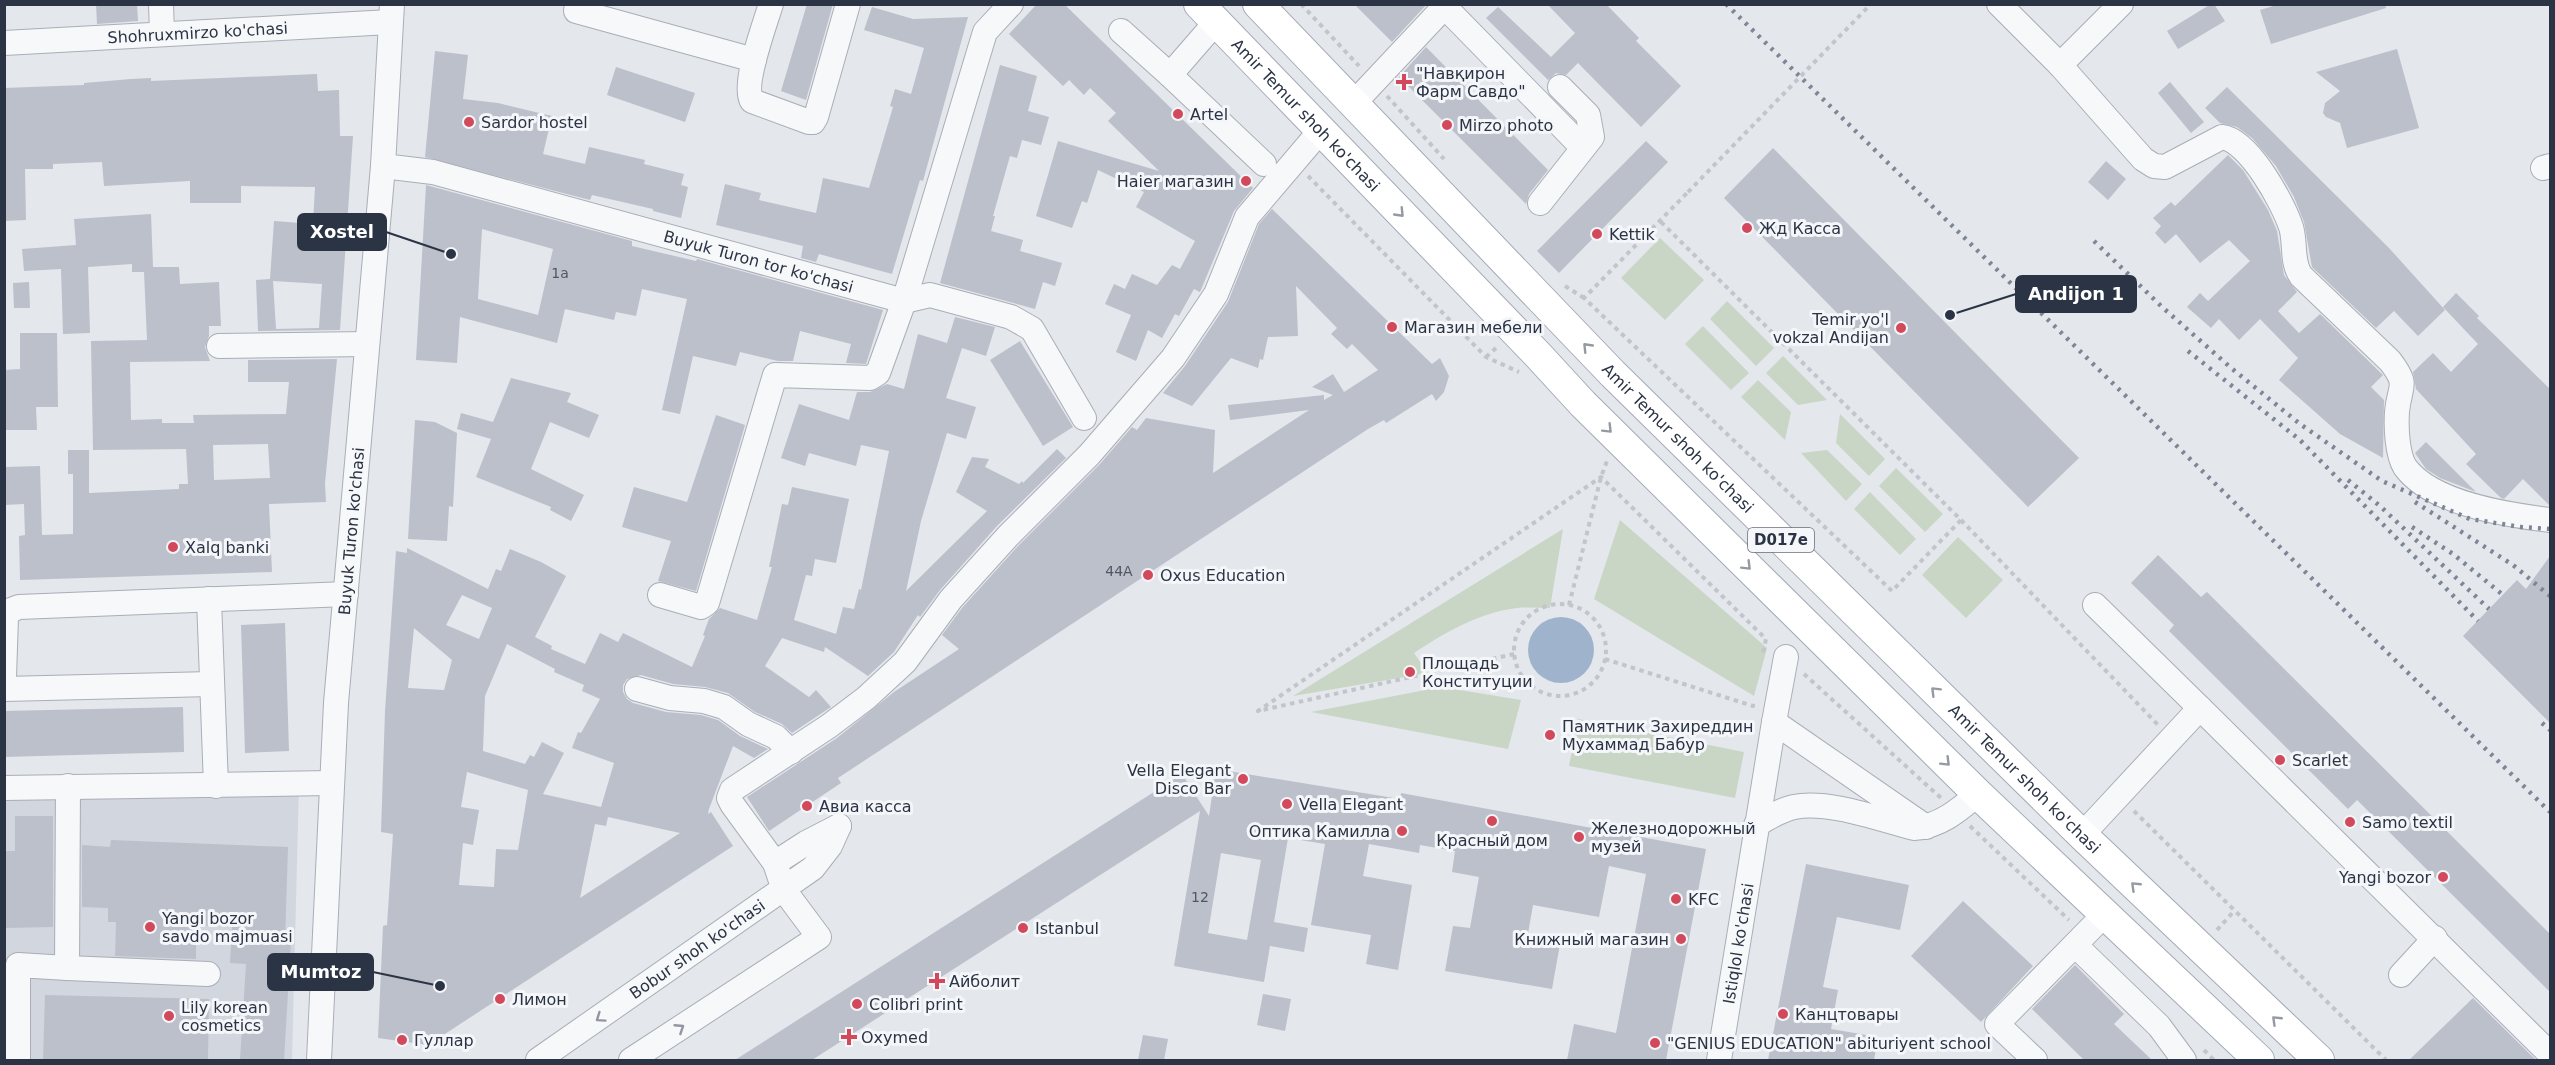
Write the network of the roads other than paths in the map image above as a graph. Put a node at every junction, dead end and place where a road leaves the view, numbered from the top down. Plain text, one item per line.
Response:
1 (161, 4) edge
2 (577, 4) edge
3 (771, 4) edge
4 (848, 4) edge
5 (1011, 4) edge
6 (1258, 4) edge
7 (1999, 4) edge
8 (2121, 4) edge
9 (1446, 6) edge
10 (391, 13) edge
11 (1208, 13) edge
12 (1121, 32) dead end
13 (162, 34) junction
14 (4, 43) edge
15 (754, 60) junction
16 (2060, 65) junction
17 (1170, 75) junction
18 (1560, 87) dead end
19 (1354, 103) junction
20 (1321, 130) junction
21 (1583, 148) junction
22 (1264, 164) dead end
23 (382, 166) junction
24 (1540, 204) dead end
25 (904, 301) junction
26 (367, 344) junction
27 (219, 346) dead end
28 (1613, 374) junction
29 (1583, 404) junction
30 (1084, 418) dead end
31 (2550, 520) edge
32 (346, 594) junction
33 (660, 595) dead end
34 (209, 599) junction
35 (2096, 605) dead end
36 (1786, 657) road end
37 (4, 676) edge
38 (212, 684) junction
39 (4, 688) edge
40 (637, 689) dead end
41 (2200, 708) junction
42 (1774, 722) junction
43 (791, 752) junction
44 (330, 783) junction
45 (68, 786) junction
46 (216, 786) junction
47 (4, 788) edge
48 (1967, 803) junction
49 (1756, 825) junction
50 (1926, 827) junction
51 (2082, 835) junction
52 (775, 863) junction
53 (784, 890) junction
54 (2088, 931) junction
55 (2435, 938) junction
56 (67, 968) junction
57 (208, 974) dead end
58 (2401, 975) dead end
59 (2192, 1053) edge
60 (2550, 1054) edge
61 (324, 1059) edge
62 (18, 1060) edge
63 (538, 1060) edge
64 (631, 1060) edge
65 (1719, 1060) edge
66 (2035, 1060) edge
67 (2259, 1060) edge
68 (2319, 1060) edge

1 - 13 street
2 - 15 street
3 - 15 street
4 - 15 street
5 - 25 street
6 - 19 main road, Amir Temur shoh ko'chasi / D017e
7 - 16 street
8 - 16 street
9 - 19 street
9 - 21 street
10 - 13 street, Shohruxmirzo ko'chasi
10 - 23 street, Buyuk Turon ko'chasi
11 - 17 street
11 - 20 main road, Amir Temur shoh ko'chasi / D017e
12 - 17 street
13 - 14 street, Shohruxmirzo ko'chasi
16 - 31 street
17 - 22 street
18 - 21 street
28 -> 19 main road, Amir Temur shoh ko'chasi / D017e
20 -> 29 main road, Amir Temur shoh ko'chasi / D017e
20 - 43 street
21 - 24 street
23 - 25 street, Buyuk Turon tor ko'chasi
23 - 26 street, Buyuk Turon ko'chasi
25 - 30 street, Buyuk Turon tor ko'chasi
25 - 33 street
26 - 27 street
26 - 32 street, Buyuk Turon ko'chasi
28 - 29 main road
51 -> 28 main road, Amir Temur shoh ko'chasi / D017e
29 -> 48 main road, Amir Temur shoh ko'chasi / D017e
32 - 34 street
32 - 44 street, Buyuk Turon ko'chasi
34 - 37 street
34 - 38 street
35 - 41 street
36 - 42 street, Istiqlol ko'chasi
38 - 39 street
38 - 46 street
40 - 43 street
41 - 51 street
41 - 55 street
42 - 49 street, Istiqlol ko'chasi
42 - 50 street
43 - 52 street
44 - 46 street
44 - 61 street, Buyuk Turon ko'chasi
45 - 46 street
45 - 47 street
45 - 56 street
48 - 50 street
48 - 54 main road, Amir Temur shoh ko'chasi / D017e
49 - 50 street
49 - 65 street, Istiqlol ko'chasi
68 -> 51 main road, Amir Temur shoh ko'chasi / D017e
52 - 53 street
52 - 53 street, Bobur shoh ko'chasi
53 -> 63 street, Bobur shoh ko'chasi
64 -> 53 street
54 - 59 street
54 - 66 street
54 - 67 main road, Amir Temur shoh ko'chasi / D017e
55 - 58 street
55 - 60 street
56 - 57 street
56 - 62 street

